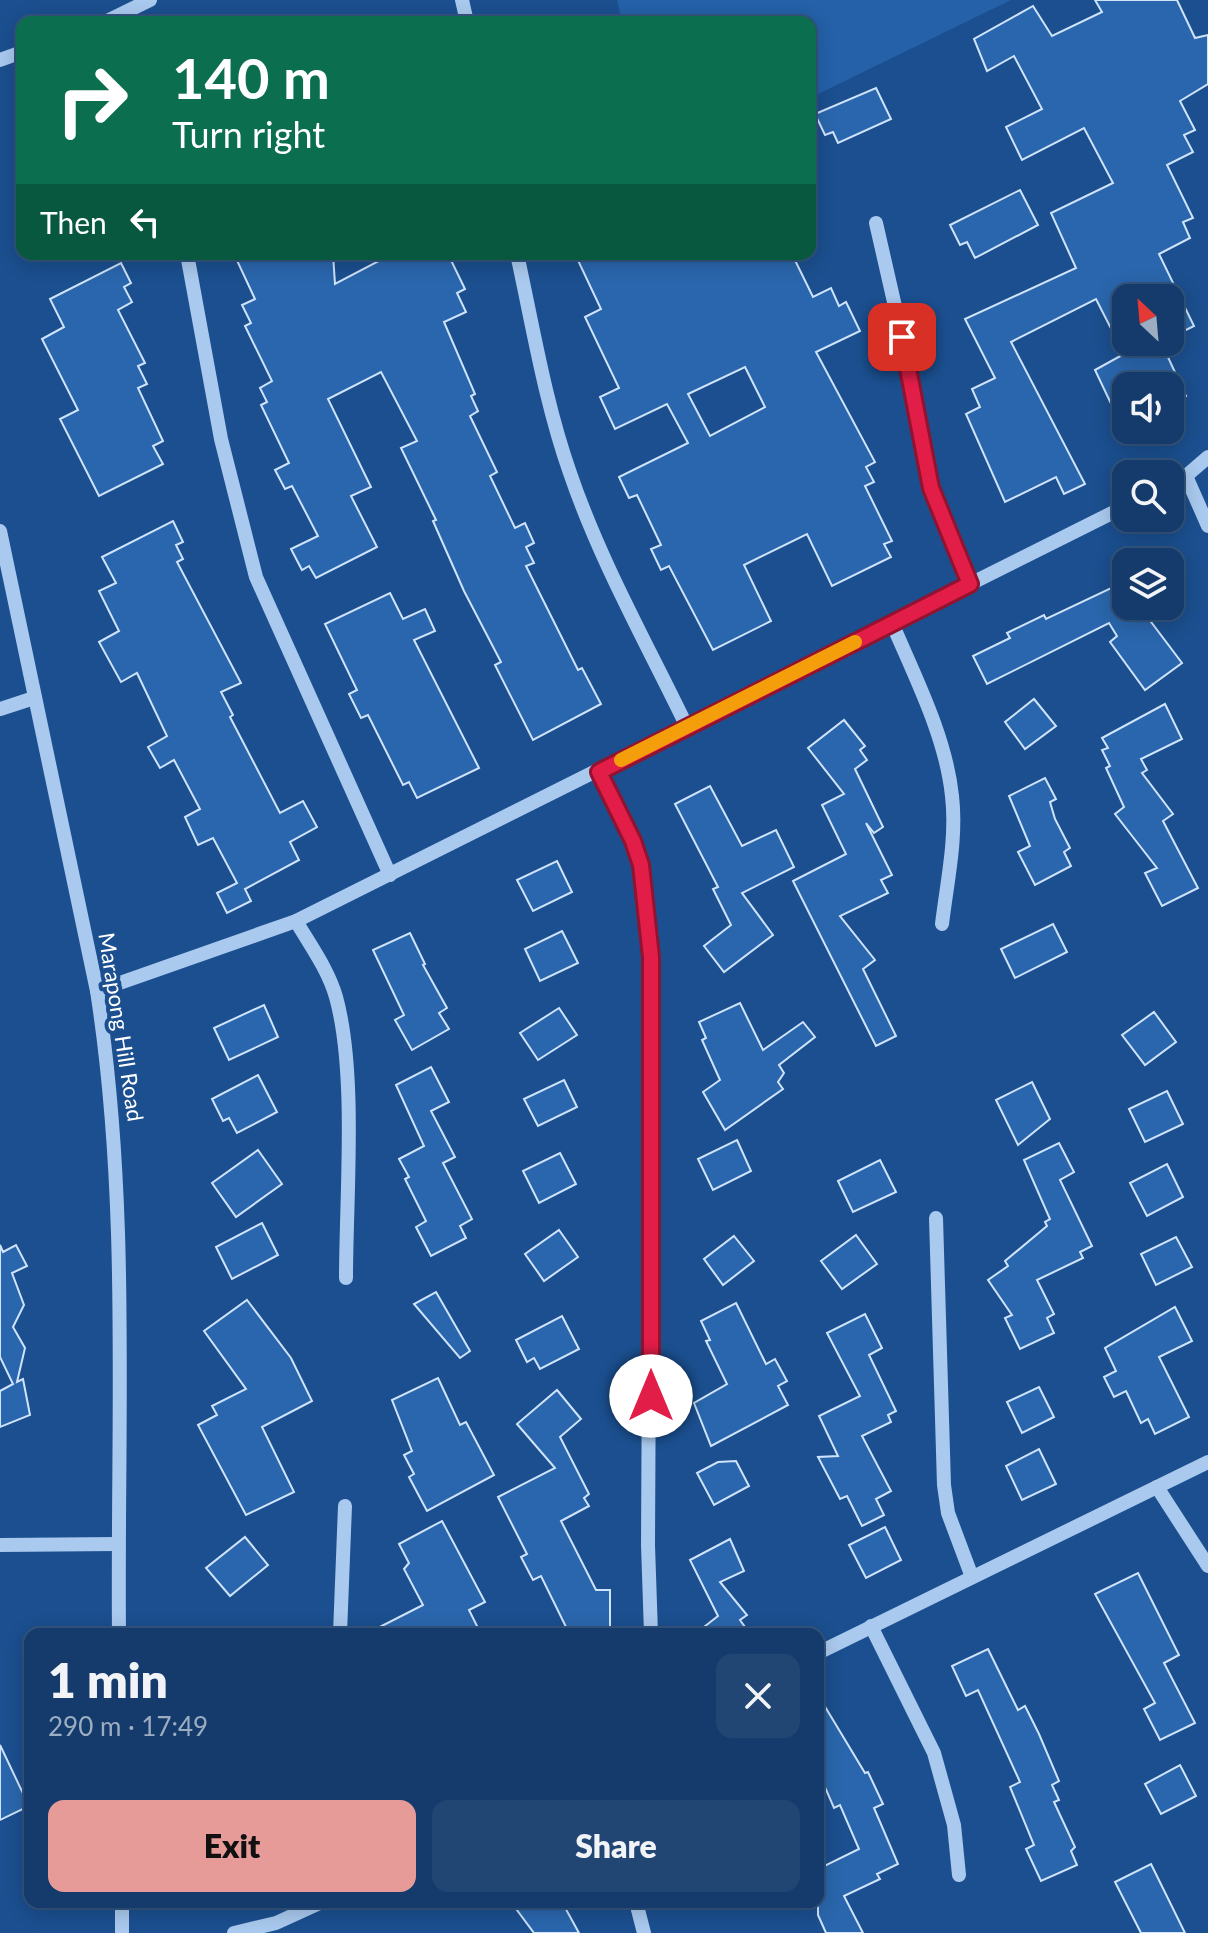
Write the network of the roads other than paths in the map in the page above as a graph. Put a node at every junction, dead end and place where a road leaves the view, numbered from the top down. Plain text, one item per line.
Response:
1 (150, 0) edge
2 (117, 16) edge
3 (876, 223) dead end
4 (188, 260) edge
5 (518, 260) edge
6 (1208, 457) edge
7 (1186, 476) joint
8 (1112, 513) edge
9 (1208, 526) edge
10 (0, 531) edge
11 (970, 584) junction
12 (892, 623) junction
13 (34, 698) junction
14 (0, 709) edge
15 (687, 727) junction
16 (599, 772) junction
17 (390, 875) junction
18 (296, 921) junction
19 (942, 924) dead end
20 (97, 991) junction
21 (936, 1218) dead end
22 (346, 1278) dead end
23 (1208, 1462) edge
24 (1157, 1487) junction
25 (345, 1506) dead end
26 (118, 1544) junction
27 (0, 1545) edge
28 (1208, 1566) edge
29 (972, 1577) junction
30 (871, 1626) junction
31 (119, 1628) edge
32 (340, 1628) edge
33 (651, 1628) edge
34 (824, 1650) edge
35 (959, 1875) dead end
36 (122, 1908) edge
37 (312, 1908) edge
38 (638, 1908) edge
39 (279, 1928) edge
40 (122, 1933) edge
41 (234, 1933) edge
42 (644, 1933) edge

1 - 2 street
3 - 11 street
4 - 17 street
5 - 15 street
6 - 7 street
7 - 9 street
8 - 11 street
10 - 13 street, Marapong Hill Road
11 - 12 street
12 - 15 street
12 - 19 street
13 - 14 street
13 - 20 street, Marapong Hill Road
15 - 16 street
16 - 17 street
16 - 33 street
17 - 18 street
18 - 20 street
18 - 22 street
20 - 26 street, Marapong Hill Road
21 - 29 street
23 - 24 street
24 - 28 street
24 - 29 street
25 - 32 street
26 - 27 street
26 - 31 street, Marapong Hill Road
29 - 30 street
30 - 34 street
30 - 35 street
36 - 40 street
37 - 39 street
38 - 42 street
39 - 41 street

